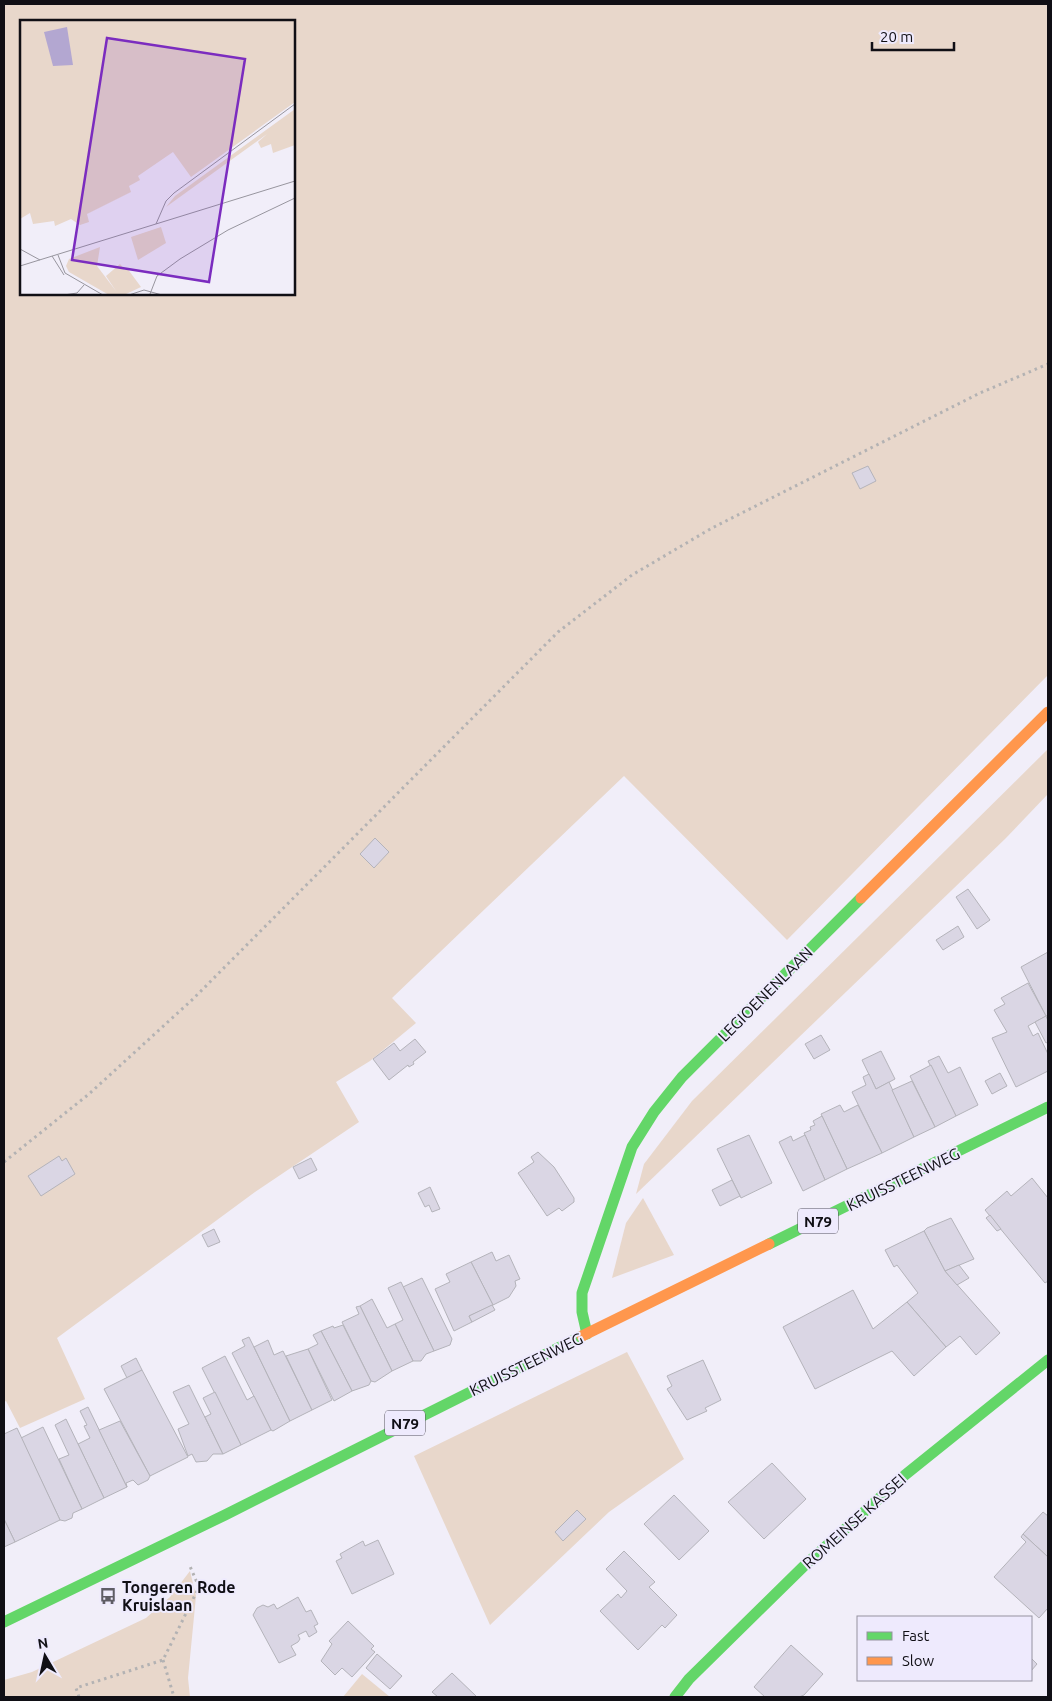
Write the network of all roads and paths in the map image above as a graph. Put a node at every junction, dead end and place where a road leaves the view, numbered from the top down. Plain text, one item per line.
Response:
1 (1048, 364) edge
2 (1048, 712) edge
3 (1048, 1107) edge
4 (4, 1162) edge
5 (587, 1334) junction
6 (1048, 1360) edge
7 (176, 1539) junction
8 (4, 1622) edge
9 (163, 1660) junction
10 (78, 1697) edge
11 (174, 1697) edge
12 (675, 1697) edge

1 - 4 path
2 - 5 street, LEGIOENENLAAN
3 - 5 street, KRUISSTEENWEG / N79
5 - 7 street, KRUISSTEENWEG / N79
6 - 12 street, ROMEINSE KASSEI
7 - 8 street, KRUISSTEENWEG / N79
7 - 9 path
9 - 10 path
9 - 11 path

